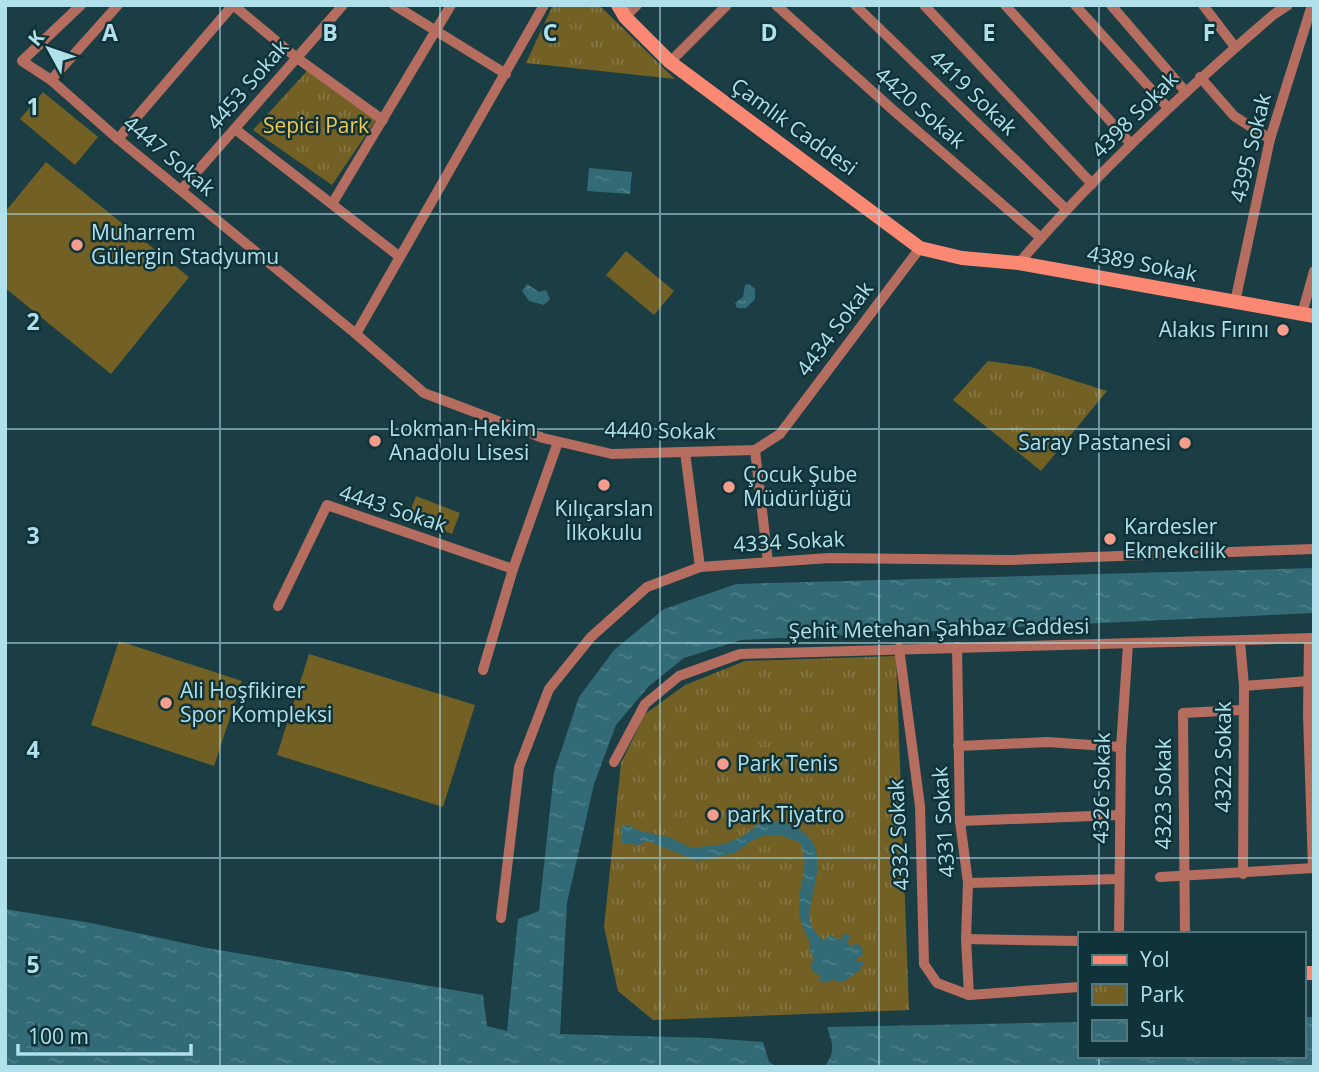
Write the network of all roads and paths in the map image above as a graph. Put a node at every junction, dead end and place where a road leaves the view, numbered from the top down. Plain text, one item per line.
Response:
1 (81, 5) edge
2 (118, 5) edge
3 (233, 5) edge
4 (343, 5) edge
5 (394, 5) edge
6 (451, 5) edge
7 (544, 5) edge
8 (637, 5) edge
9 (727, 5) edge
10 (776, 5) edge
11 (855, 5) edge
12 (924, 5) edge
13 (1005, 5) edge
14 (1075, 5) edge
15 (1111, 5) edge
16 (1203, 5) edge
17 (1265, 5) edge
18 (1288, 5) edge
19 (1312, 5) edge
20 (622, 11) edge
21 (1273, 15) junction
22 (436, 33) junction
23 (1235, 47) junction
24 (297, 58) junction
25 (670, 62) junction
26 (506, 74) junction
27 (1200, 78) junction
28 (51, 80) junction
29 (1185, 91) junction
30 (1167, 108) junction
31 (383, 120) junction
32 (235, 130) junction
33 (118, 139) junction
34 (1270, 139) junction
35 (1131, 145) junction
36 (1092, 184) junction
37 (181, 190) junction
38 (332, 204) junction
39 (1066, 209) junction
40 (1041, 238) junction
41 (920, 247) junction
42 (400, 257) junction
43 (962, 258) joint
44 (1019, 263) junction
45 (1314, 271) edge
46 (1235, 302) junction
47 (1308, 315) edge
48 (356, 334) junction
49 (558, 442) junction
50 (755, 450) junction
51 (685, 452) junction
52 (1314, 549) edge
53 (768, 562) junction
54 (700, 567) junction
55 (513, 569) junction
56 (278, 606) dead end
57 (1312, 638) edge
58 (1240, 641) junction
59 (1128, 644) junction
60 (957, 647) junction
61 (900, 648) junction
62 (483, 670) dead end
63 (1244, 687) junction
64 (1310, 687) edge
65 (1242, 710) junction
66 (958, 746) junction
67 (1121, 747) junction
68 (614, 762) dead end
69 (1119, 815) junction
70 (960, 821) junction
71 (1313, 868) edge
72 (1243, 874) junction
73 (1183, 876) junction
74 (1160, 877) dead end
75 (1119, 879) junction
76 (968, 883) junction
77 (501, 918) dead end
78 (1119, 932) edge
79 (1185, 932) edge
80 (966, 939) junction
81 (1078, 941) edge
82 (1078, 987) edge
83 (969, 995) junction

1 - 28 street, 4447 Sokak
2 - 28 street
3 - 24 street
3 - 33 street
4 - 24 street, 4453 Sokak
5 - 22 street
6 - 22 street
7 - 26 street
8 - 20 street
9 - 25 street
10 - 40 street, 4420 Sokak
11 - 39 street, 4419 Sokak
12 - 36 street
13 - 35 street
14 - 30 street
15 - 29 street
16 - 23 street
17 - 21 street
18 - 21 street, 4398 Sokak
19 - 34 street, 4395 Sokak
20 - 25 main road, Çamlık Caddesi
21 - 23 street, 4398 Sokak
22 - 26 street
22 - 31 street
23 - 27 street, 4398 Sokak
24 - 31 street
24 - 32 street, 4453 Sokak
25 - 41 main road, Çamlık Caddesi
26 - 42 street
27 - 29 street, 4398 Sokak
27 - 34 street
28 - 33 street, 4447 Sokak
29 - 30 street, 4398 Sokak
30 - 35 street, 4398 Sokak
31 - 38 street
32 - 37 street, 4453 Sokak
32 - 38 street
33 - 37 street, 4447 Sokak
34 - 46 street, 4395 Sokak
35 - 36 street, 4398 Sokak
36 - 39 street, 4398 Sokak
37 - 48 street, 4447 Sokak
38 - 42 street
39 - 40 street, 4398 Sokak
40 - 44 street, 4398 Sokak
41 - 43 main road, Çamlık Caddesi
41 - 50 street, 4434 Sokak
42 - 48 street
43 - 44 main road, 4389 Sokak
44 - 46 main road, 4389 Sokak
45 - 47 street
46 - 47 main road, 4389 Sokak
48 - 49 street, 4440 Sokak
49 - 51 street, 4440 Sokak
49 - 55 street
50 - 51 street, 4440 Sokak
50 - 53 street
51 - 54 street
52 - 53 street, 4334 Sokak
53 - 54 street, 4334 Sokak
54 - 77 street, 4334 Sokak
55 - 56 street, 4443 Sokak
55 - 62 street
57 - 58 street, Şehit Metehan Şahbaz Caddesi
57 - 64 street
58 - 59 street, Şehit Metehan Şahbaz Caddesi
58 - 63 street, 4322 Sokak
59 - 60 street, Şehit Metehan Şahbaz Caddesi
59 - 67 street, 4326 Sokak
60 - 61 street, Şehit Metehan Şahbaz Caddesi
60 - 66 street, 4331 Sokak
61 - 68 street, Şehit Metehan Şahbaz Caddesi
61 - 83 street, 4332 Sokak
63 - 64 street
63 - 65 street, 4322 Sokak
64 - 71 street
65 - 72 street, 4322 Sokak
65 - 73 street, 4323 Sokak
66 - 67 street
66 - 70 street, 4331 Sokak
67 - 69 street, 4326 Sokak
69 - 70 street
69 - 75 street, 4326 Sokak
70 - 76 street, 4331 Sokak
71 - 72 street
72 - 73 street
73 - 74 street
73 - 79 street, 4323 Sokak
75 - 76 street
75 - 78 street, 4326 Sokak
76 - 80 street, 4331 Sokak
80 - 81 street
80 - 83 street, 4331 Sokak
82 - 83 street

